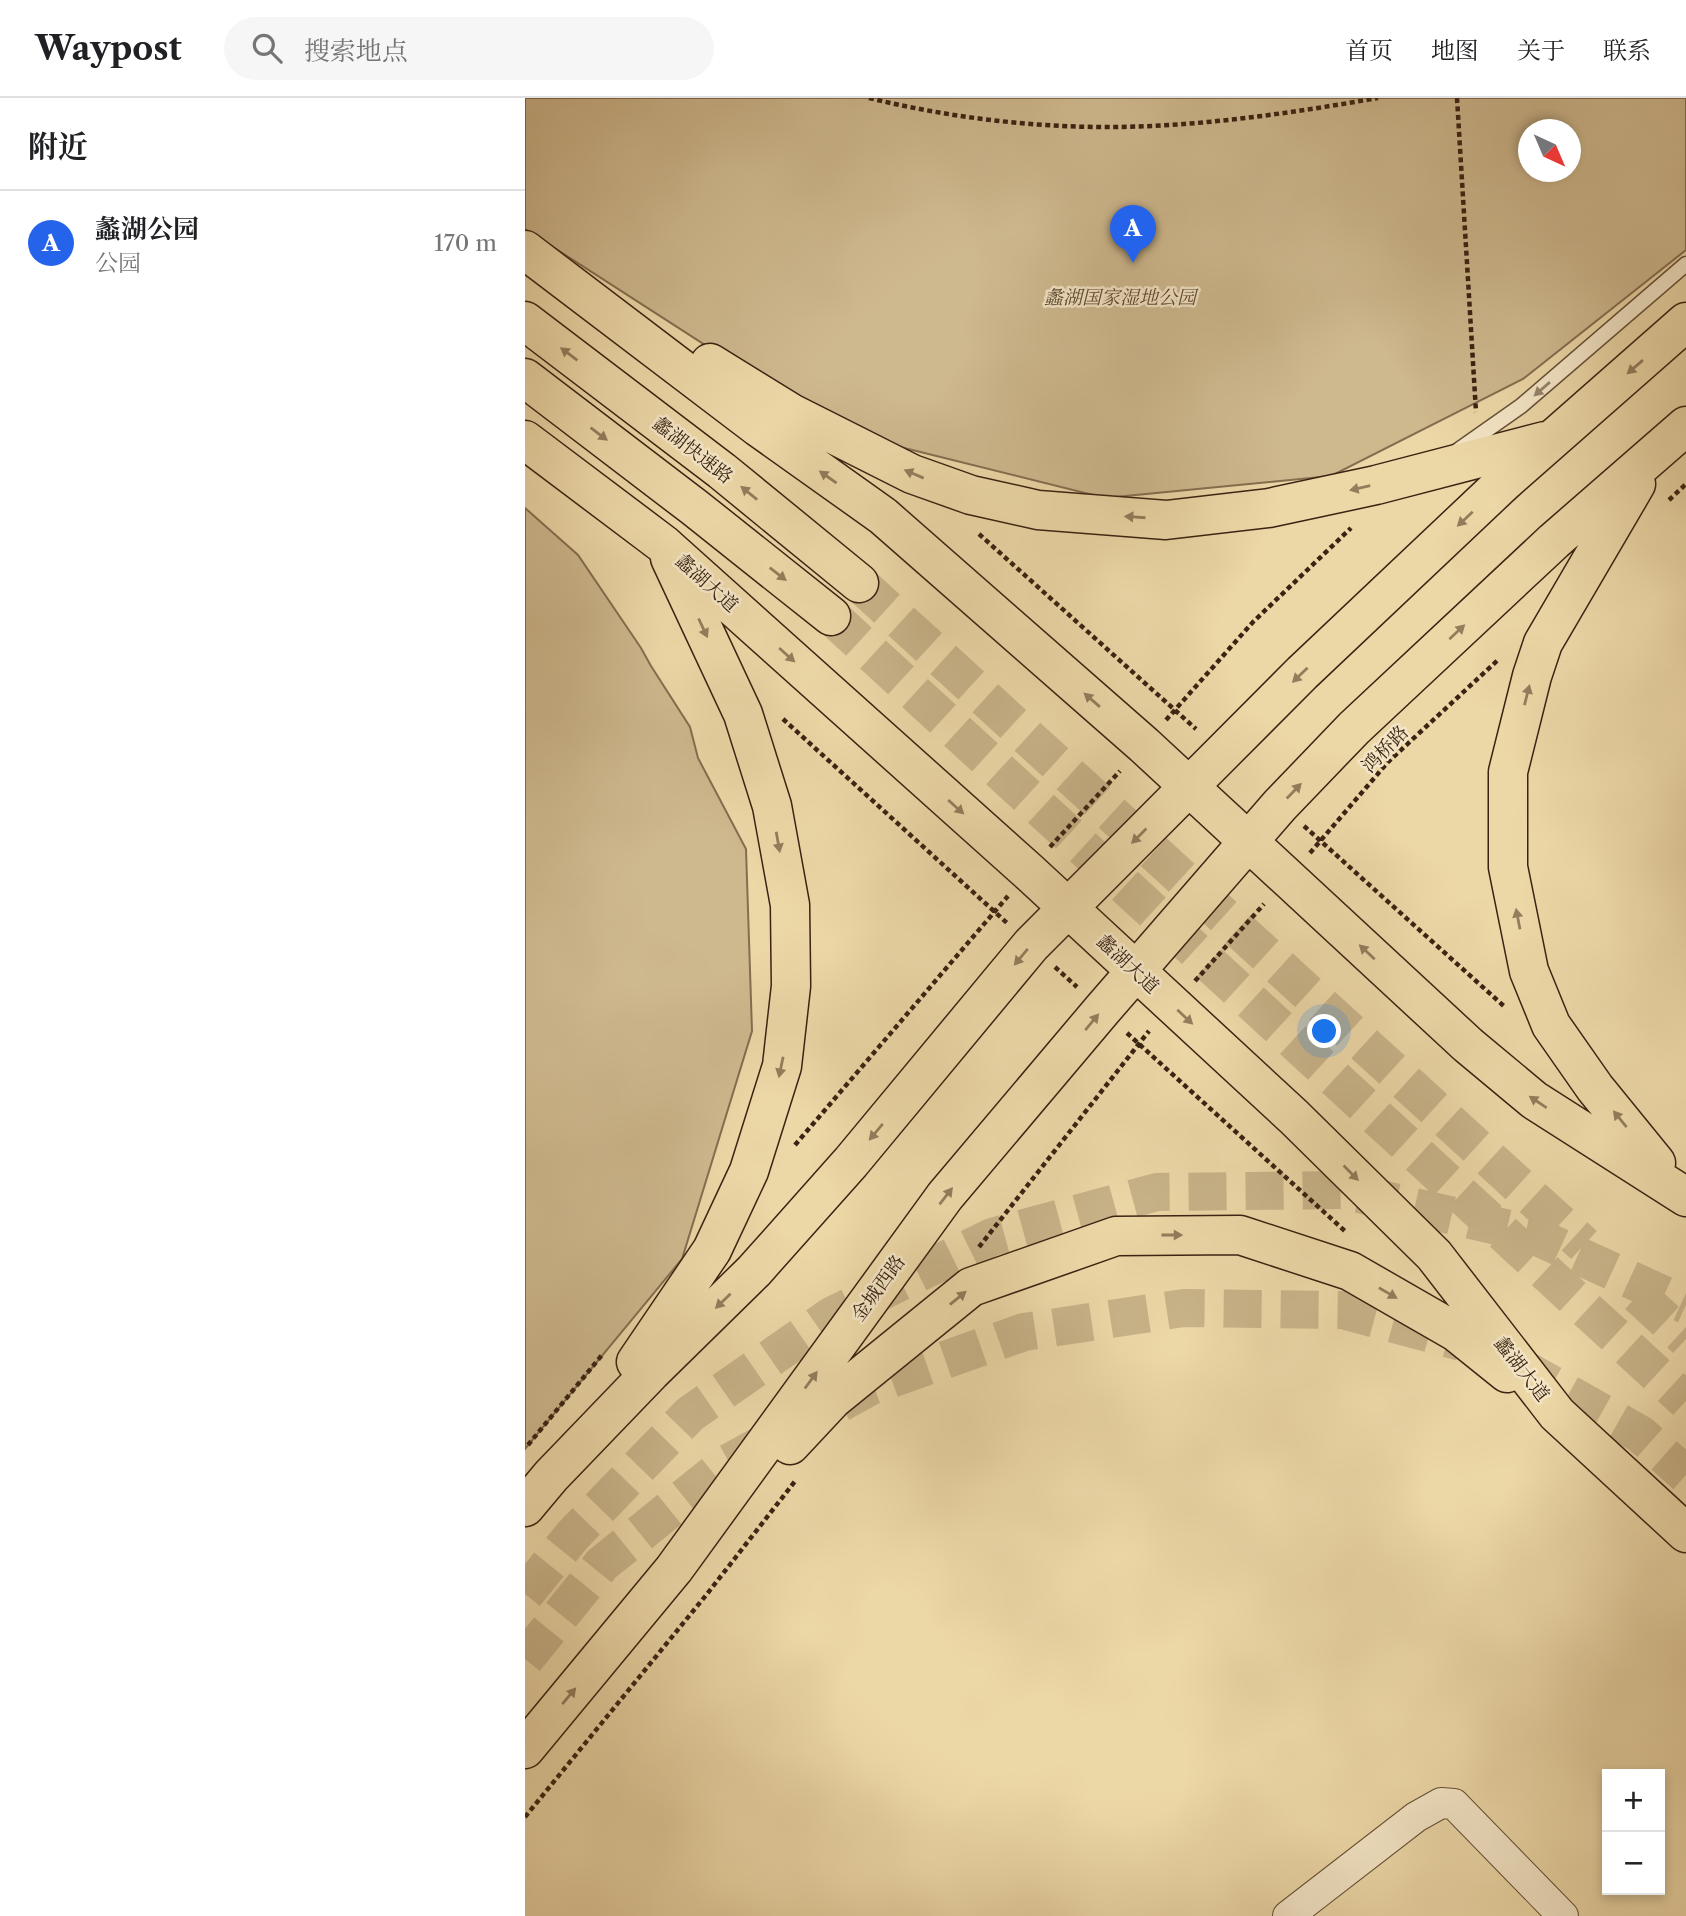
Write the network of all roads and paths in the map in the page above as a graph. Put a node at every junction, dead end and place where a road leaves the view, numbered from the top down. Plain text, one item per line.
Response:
1 (869, 98) edge
2 (1378, 98) edge
3 (1457, 98) edge
4 (528, 252) edge
5 (1686, 264) edge
6 (525, 321) edge
7 (1686, 322) edge
8 (525, 378) edge
9 (1686, 426) edge
10 (1478, 436) junction
11 (1554, 439) junction
12 (525, 440) edge
13 (1653, 455) junction
14 (1426, 472) junction
15 (1357, 523) dead end
16 (663, 544) junction
17 (859, 583) tunnel mouth
18 (831, 616) tunnel mouth
19 (1505, 653) dead end
20 (1144, 746) junction
21 (1188, 786) junction
22 (1248, 841) junction
23 (1028, 872) junction
24 (1288, 878) junction
25 (1068, 908) junction
26 (1135, 971) junction
27 (1173, 1005) junction
28 (791, 1149) dead end
29 (1682, 1194) edge
30 (973, 1253) dead end
31 (1557, 1414) junction
32 (801, 1473) dead end
33 (551, 1476) junction
34 (525, 1507) edge
35 (1686, 1532) edge
36 (674, 1569) junction
37 (525, 1749) edge
38 (525, 1817) edge
39 (1288, 1916) edge
40 (1563, 1916) edge

1 - 2 path
3 - 10 path
14 -> 4 main road
20 -> 4 main road
5 -> 10 lane
17 -> 6 main road, 蠡湖快速路
7 -> 11 main road
8 -> 18 main road
9 - 13 main road, 金城西路
10 - 14 lane
11 - 14 main road
11 -> 21 main road
12 - 16 main road, 蠡湖大道
22 -> 13 main road, 金城西路
29 -> 13 main road
15 - 20 path
16 -> 23 main road, 蠡湖大道
16 -> 33 main road
19 - 24 path, 鸿桥路
20 - 21 main road
20 - 23 path
21 - 22 main road
21 -> 25 main road
22 - 24 main road
22 - 26 main road, 金城西路
23 - 25 main road, 蠡湖大道
23 - 28 path
24 - 27 path, 鸿桥路
29 -> 24 main road
25 - 26 main road, 蠡湖大道
25 -> 33 main road
26 - 27 main road, 蠡湖大道
36 -> 26 main road, 金城西路
27 - 30 path
27 -> 31 main road, 蠡湖大道
31 - 35 main road, 蠡湖大道
36 -> 31 main road
32 - 38 path
33 - 34 main road
37 -> 36 main road, 金城西路
39 - 40 street

